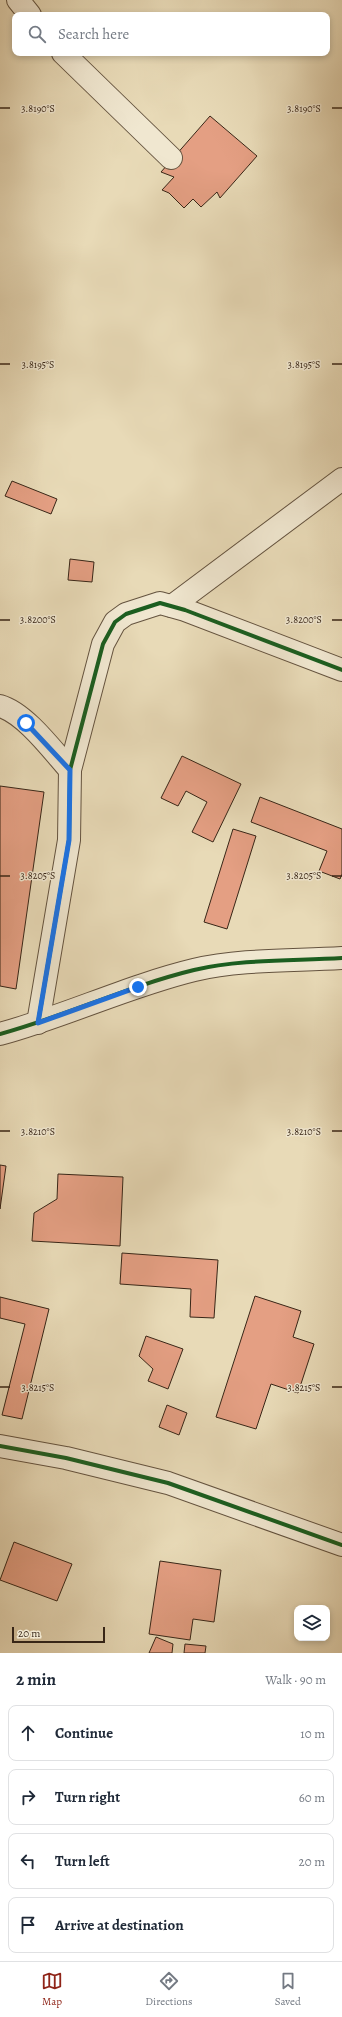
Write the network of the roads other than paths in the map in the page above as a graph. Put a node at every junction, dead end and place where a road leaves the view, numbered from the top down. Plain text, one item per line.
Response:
1 (18, 0) edge
2 (28, 12) edge
3 (67, 56) edge
4 (171, 158) dead end
5 (342, 479) edge
6 (172, 606) junction
7 (342, 670) edge
8 (0, 706) edge
9 (70, 770) junction
10 (342, 958) edge
11 (38, 1023) junction
12 (0, 1034) edge
13 (0, 1446) edge
14 (342, 1545) edge

1 - 2 street
3 - 4 street
5 - 6 street
6 - 7 street
6 - 9 street
8 - 9 street
9 - 11 street
10 - 11 street
11 - 12 street
13 - 14 street

